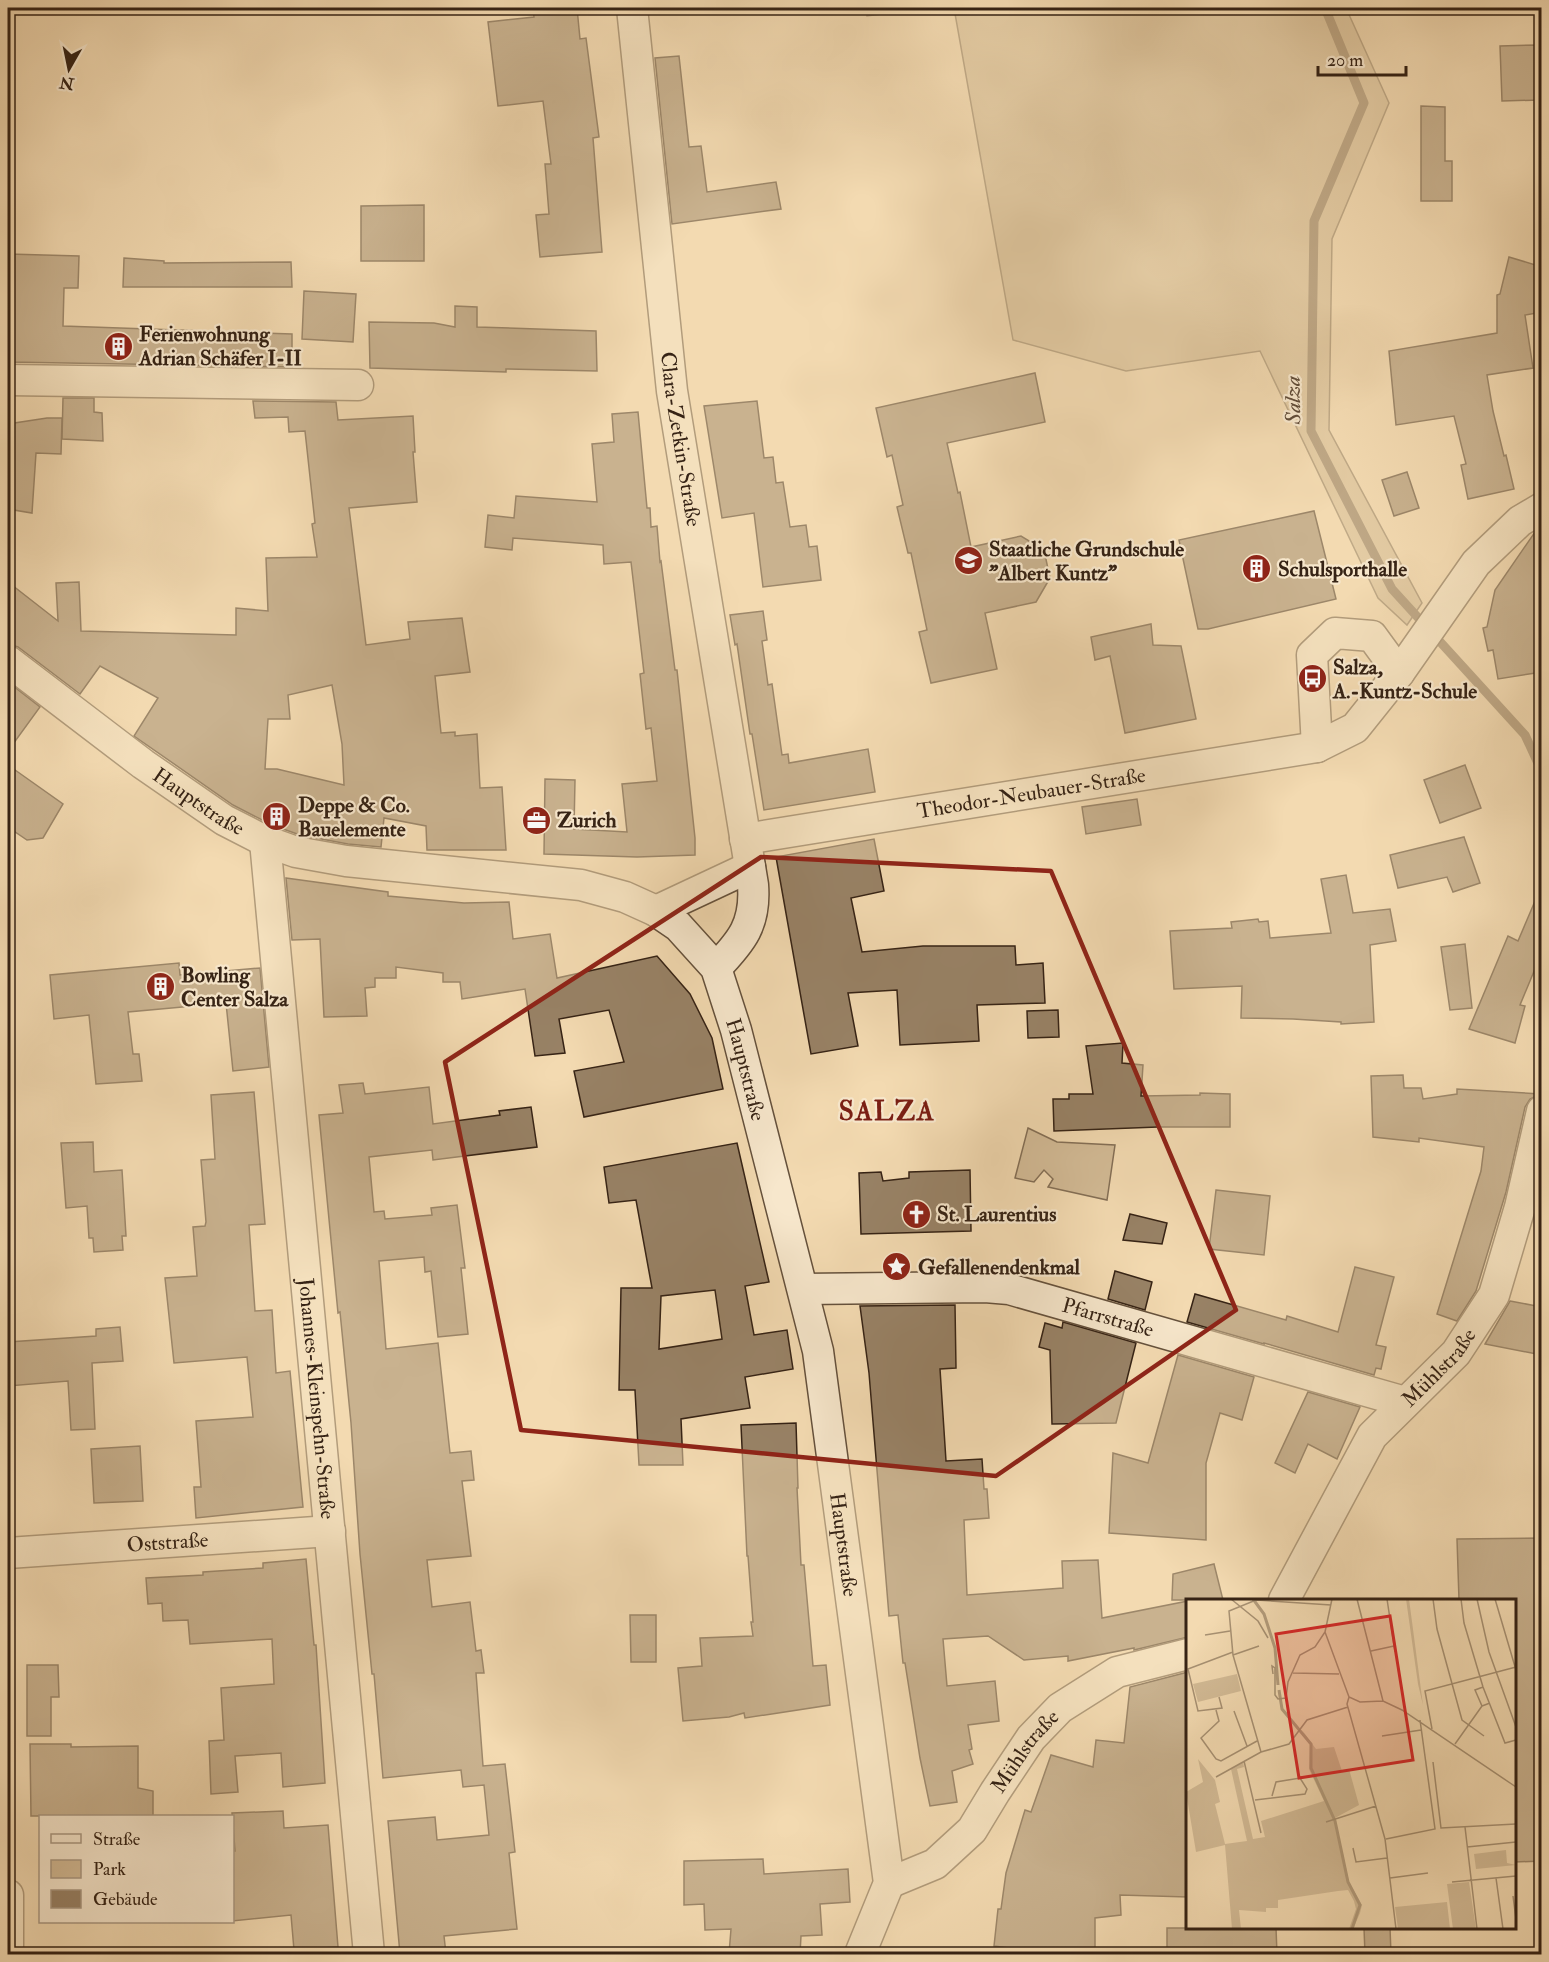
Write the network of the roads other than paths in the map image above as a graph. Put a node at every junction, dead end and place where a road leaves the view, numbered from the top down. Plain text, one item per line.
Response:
1 (632, 8) edge
2 (8, 380) edge
3 (358, 385) dead end
4 (1542, 508) edge
5 (8, 661) edge
6 (1400, 673) junction
7 (1317, 747) junction
8 (265, 841) junction
9 (748, 853) junction
10 (656, 910) junction
11 (716, 968) junction
12 (1542, 1111) edge
13 (803, 1289) junction
14 (1405, 1402) junction
15 (330, 1531) junction
16 (8, 1553) edge
17 (1285, 1599) edge
18 (1186, 1655) edge
19 (889, 1882) junction
20 (8, 1895) edge
21 (8, 1954) edge
22 (369, 1954) edge
23 (860, 1954) edge

1 - 9 street, Clara-Zetkin-Straße
2 - 3 street
4 - 6 street, Theodor-Neubauer-Straße
5 - 8 street, Hauptstraße
6 - 7 street, Theodor-Neubauer-Straße
6 - 7 street
7 - 9 street, Theodor-Neubauer-Straße
8 - 10 street, Hauptstraße
8 - 15 street, Johannes-Kleinspehn-Straße
9 - 10 street
9 - 11 street, Clara-Zetkin-Straße
10 - 11 street, Hauptstraße
11 - 13 street, Hauptstraße
12 - 14 street, Mühlstraße
13 - 14 street, Pfarrstraße
13 - 19 street, Hauptstraße
14 - 17 street, Mühlstraße
15 - 16 street, Oststraße
15 - 22 street, Johannes-Kleinspehn-Straße
18 - 19 street, Mühlstraße
19 - 23 street, Hauptstraße
20 - 21 street

